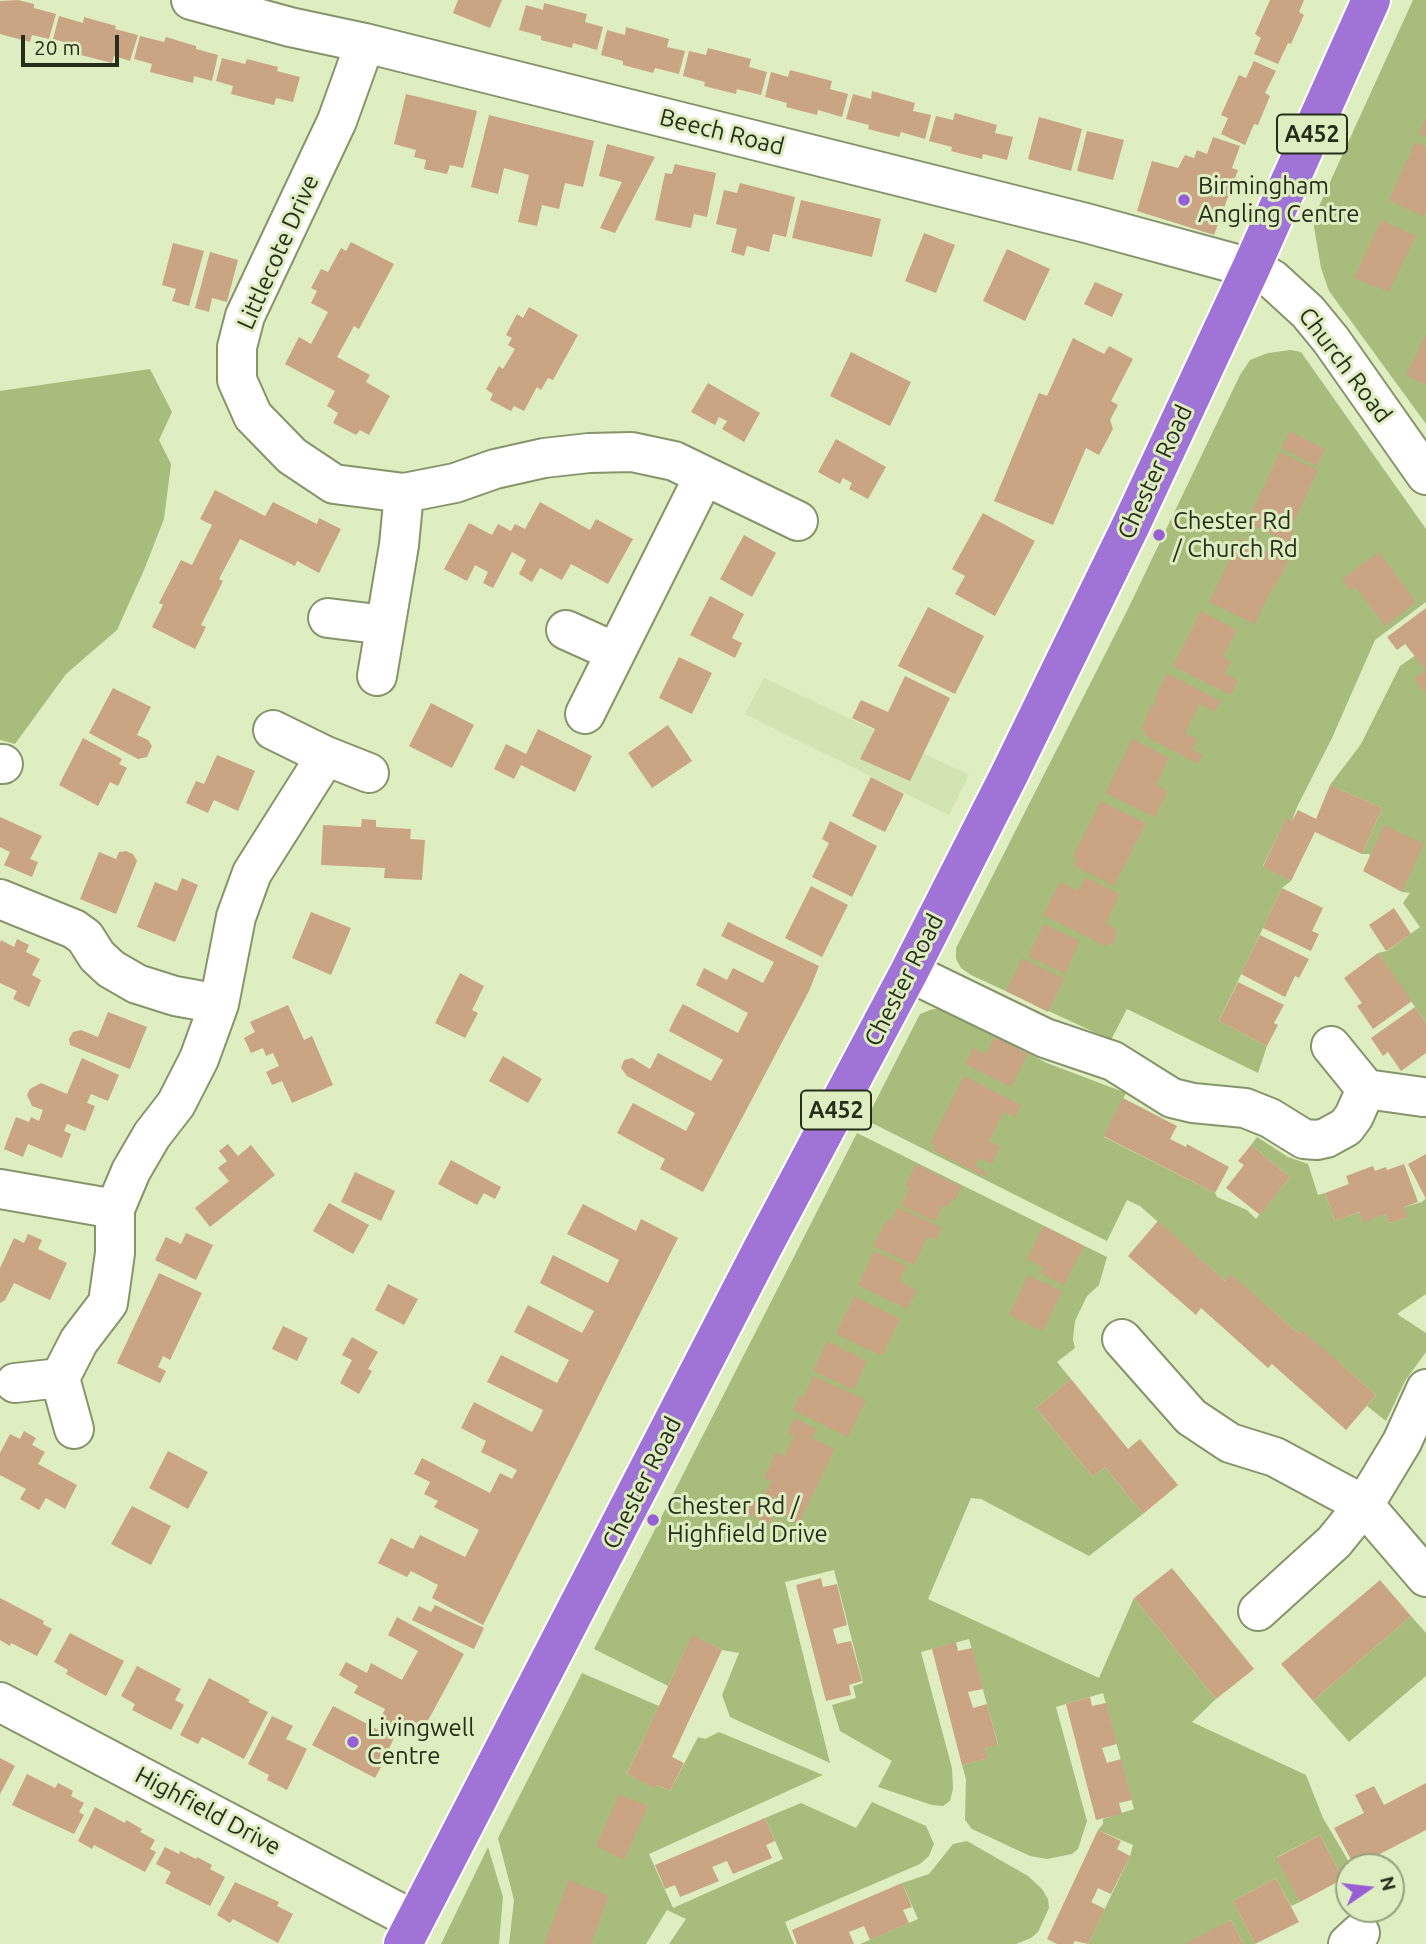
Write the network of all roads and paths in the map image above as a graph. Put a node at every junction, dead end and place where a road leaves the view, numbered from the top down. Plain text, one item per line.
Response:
1 (191, 0) edge
2 (1371, 0) edge
3 (365, 43) junction
4 (1251, 268) junction
5 (1426, 475) edge
6 (704, 476) junction
7 (404, 493) junction
8 (797, 520) dead end
9 (328, 618) dead end
10 (385, 625) junction
11 (566, 630) dead end
12 (615, 652) junction
13 (377, 676) dead end
14 (585, 714) dead end
15 (273, 730) dead end
16 (326, 756) junction
17 (369, 773) dead end
18 (0, 899) edge
19 (909, 972) junction
20 (219, 1004) junction
21 (1331, 1045) dead end
22 (1366, 1089) junction
23 (1423, 1097) dead end
24 (0, 1189) edge
25 (115, 1209) junction
26 (1122, 1339) dead end
27 (61, 1378) junction
28 (15, 1383) dead end
29 (1426, 1389) edge
30 (74, 1429) dead end
31 (1364, 1505) junction
32 (1426, 1577) edge
33 (1258, 1611) dead end
34 (0, 1702) edge
35 (409, 1933) edge

1 - 3 street, Beech Road
2 - 4 highway, Chester Road / A452
3 - 4 street, Beech Road
3 - 7 street, Littlecote Drive
4 - 5 street, Church Road
4 - 19 highway, Chester Road / A452
6 - 7 street, Littlecote Drive
6 - 8 street, Littlecote Drive
6 - 12 street
7 - 10 street
9 - 10 street
10 - 13 street
11 - 12 street
12 - 14 street
15 - 16 street
16 - 17 street
16 - 20 street
18 - 20 street
19 - 22 street
19 - 35 highway, Chester Road / A452
20 - 25 street
21 - 22 street
22 - 23 street
24 - 25 street
25 - 27 street
26 - 31 street
27 - 28 street
27 - 30 street
29 - 31 street
31 - 32 street
31 - 33 street
34 - 35 street, Highfield Drive

